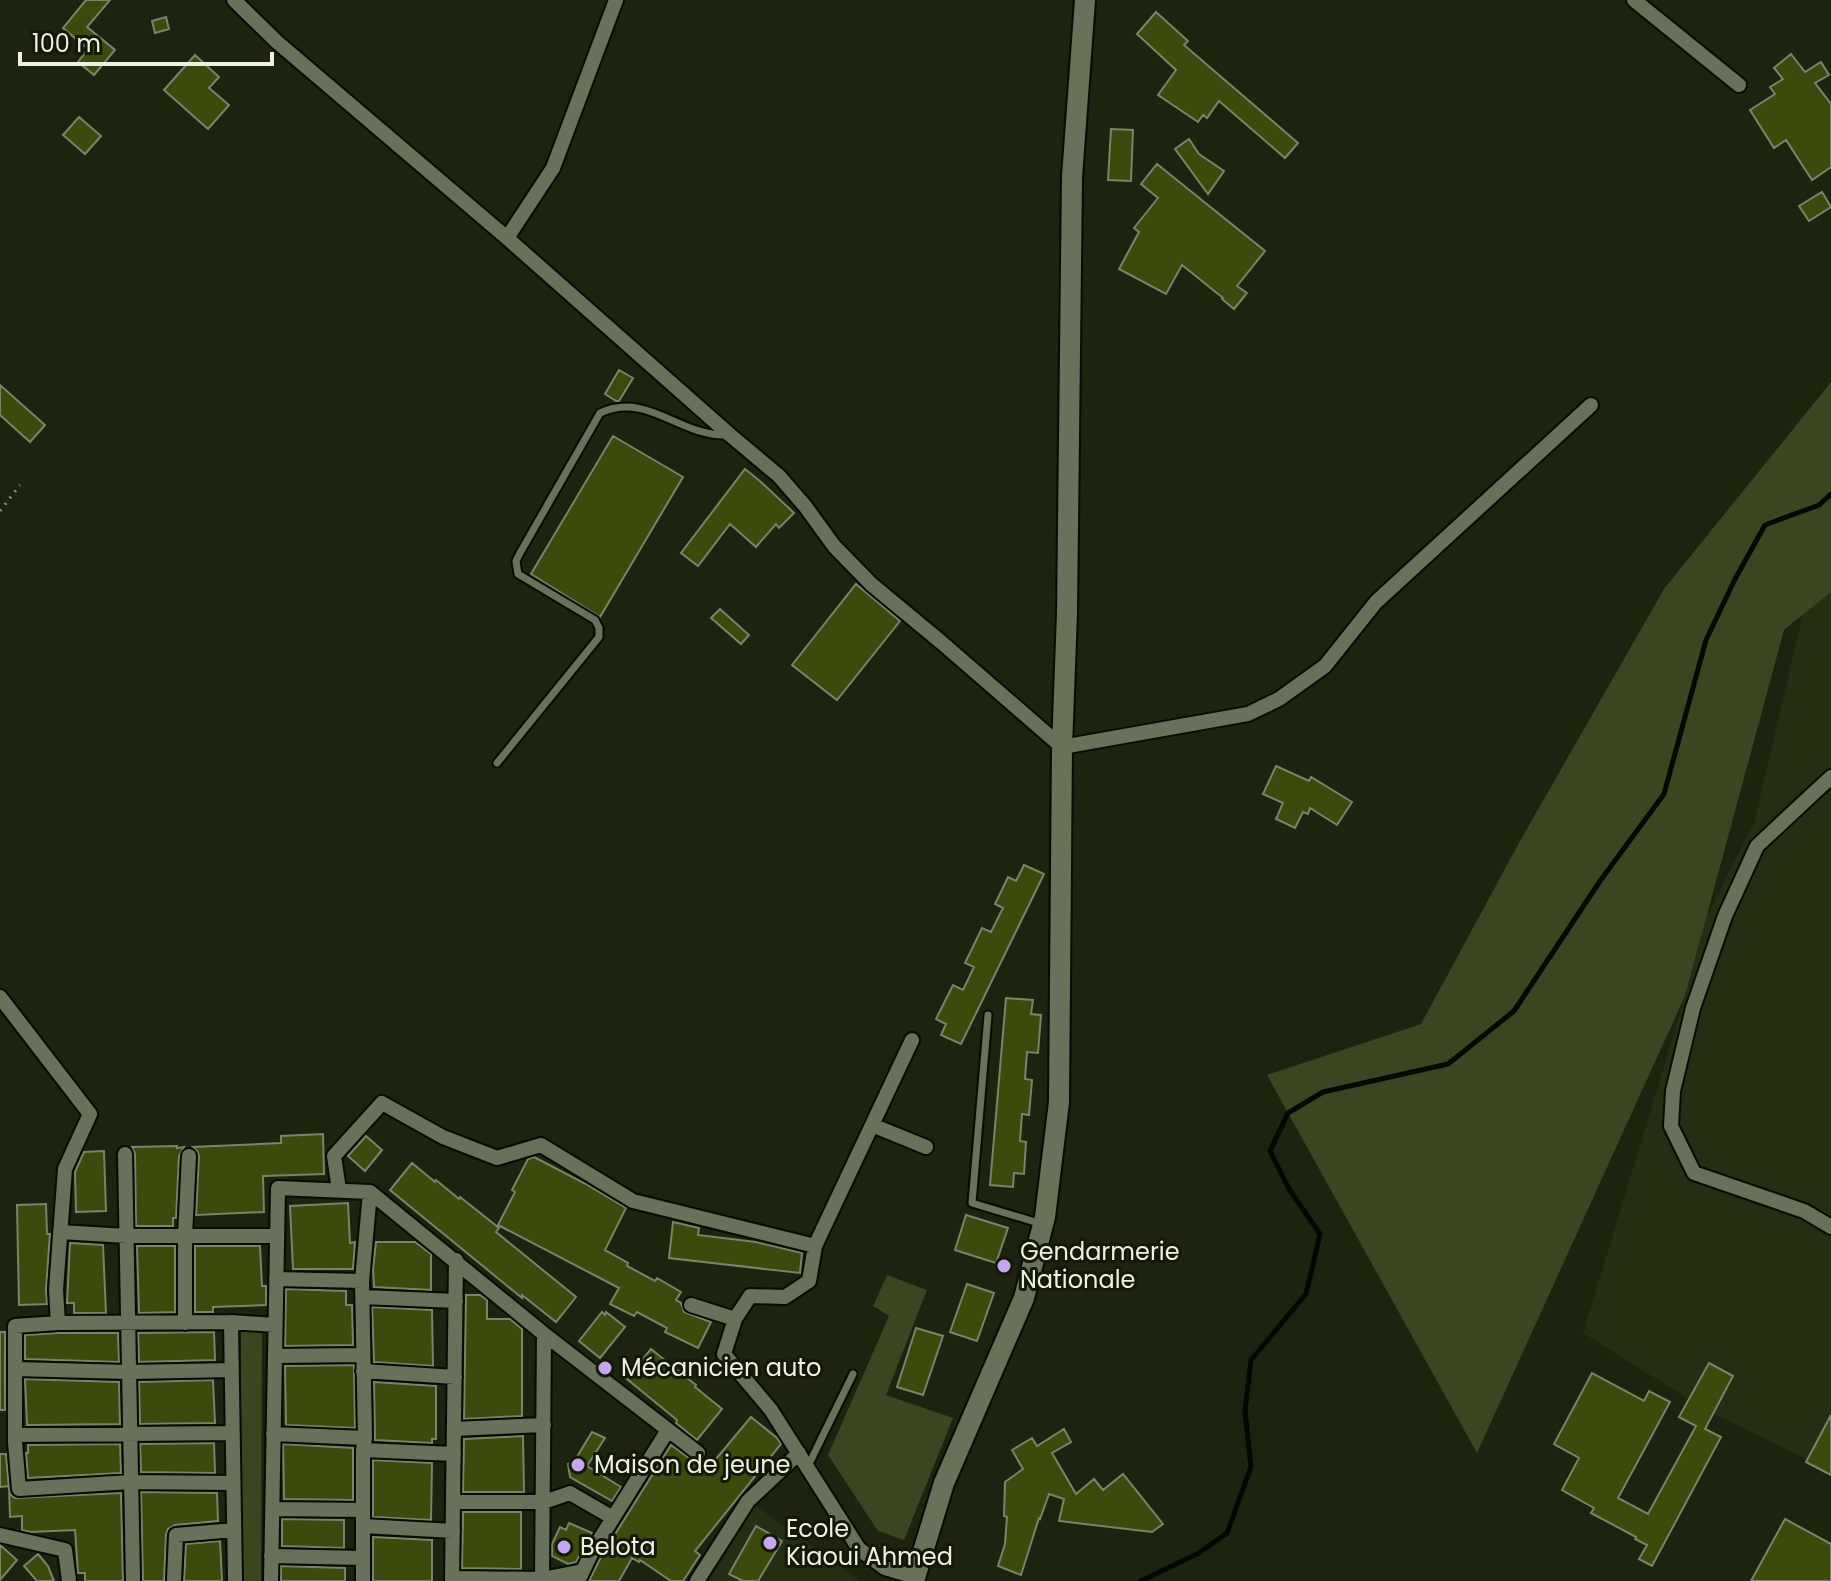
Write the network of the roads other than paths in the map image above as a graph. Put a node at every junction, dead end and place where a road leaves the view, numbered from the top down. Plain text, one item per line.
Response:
1 (234, 0) edge
2 (616, 0) edge
3 (1085, 0) edge
4 (1634, 0) edge
5 (1739, 85) dead end
6 (507, 238) junction
7 (1591, 405) dead end
8 (730, 435) junction
9 (1062, 747) junction
10 (497, 763) dead end
11 (1831, 777) edge
12 (0, 997) edge
13 (988, 1015) dead end
14 (912, 1040) dead end
15 (872, 1125) junction
16 (926, 1147) dead end
17 (125, 1154) dead end
18 (189, 1156) dead end
19 (339, 1190) junction
20 (370, 1192) junction
21 (1043, 1224) junction
22 (1831, 1227) edge
23 (60, 1232) junction
24 (127, 1236) junction
25 (185, 1236) junction
26 (277, 1236) junction
27 (815, 1246) junction
28 (456, 1260) junction
29 (276, 1279) junction
30 (362, 1289) junction
31 (456, 1301) junction
32 (691, 1305) dead end
33 (735, 1319) junction
34 (231, 1322) junction
35 (58, 1323) junction
36 (128, 1323) junction
37 (185, 1323) junction
38 (275, 1325) junction
39 (544, 1334) junction
40 (363, 1355) junction
41 (275, 1356) junction
42 (15, 1369) junction
43 (232, 1370) junction
44 (363, 1371) junction
45 (129, 1372) junction
46 (853, 1374) dead end
47 (455, 1377) junction
48 (544, 1425) junction
49 (454, 1429) junction
50 (668, 1430) junction
51 (130, 1433) junction
52 (233, 1433) junction
53 (273, 1434) junction
54 (15, 1435) junction
55 (364, 1444) junction
56 (698, 1453) dead end
57 (799, 1453) junction
58 (454, 1454) junction
59 (807, 1466) junction
60 (131, 1482) junction
61 (233, 1483) junction
62 (453, 1502) junction
63 (544, 1502) junction
64 (272, 1509) junction
65 (363, 1518) junction
66 (613, 1518) junction
67 (234, 1530) junction
68 (453, 1531) junction
69 (0, 1535) edge
70 (271, 1556) junction
71 (363, 1558) junction
72 (580, 1576) edge
73 (452, 1579) edge
74 (915, 1579) edge
75 (542, 1580) edge
76 (69, 1581) edge
77 (133, 1581) edge
78 (174, 1581) edge
79 (235, 1581) edge
80 (271, 1581) edge
81 (363, 1581) edge
82 (697, 1581) edge

1 - 6 street
2 - 6 street
3 - 9 main road
4 - 5 street
6 - 8 street
7 - 9 street
8 - 9 street
8 - 10 lane
9 - 21 main road
11 - 22 street
12 - 23 street
13 - 21 lane
14 - 15 street
15 - 16 street
15 - 27 street
17 - 24 street
18 - 25 street
19 - 20 street
19 - 26 street
19 - 27 street
20 - 28 street
20 - 30 street
21 - 74 main road
23 - 24 street
23 - 35 street
24 - 25 street
24 - 36 street
25 - 26 street
25 - 37 street
26 - 29 street
27 - 33 street
28 - 31 street
28 - 39 street
29 - 30 street
29 - 38 street
30 - 31 street
30 - 40 street
31 - 47 street
32 - 33 street
33 - 57 street
34 - 37 street
34 - 38 street
34 - 43 street
35 - 36 street
35 - 42 street
36 - 37 street
36 - 45 street
38 - 41 street
39 - 48 street
39 - 50 street
40 - 41 street
40 - 44 street
41 - 53 street
42 - 45 street
42 - 54 street
43 - 45 street
43 - 52 street
44 - 47 street
44 - 55 street
45 - 51 street
46 - 59 lane
47 - 49 street
48 - 49 street
48 - 63 street
49 - 58 street
50 - 56 street
50 - 66 street
51 - 52 street
51 - 54 street
51 - 60 street
52 - 61 street
53 - 55 street
53 - 64 street
54 - 60 street
55 - 58 street
55 - 65 street
57 - 59 street
57 - 82 street
58 - 62 street
59 - 74 street
60 - 61 street
60 - 77 street
61 - 67 street
62 - 63 street
62 - 68 street
63 - 66 street
63 - 75 street
64 - 65 street
64 - 70 street
65 - 68 street
65 - 71 street
66 - 72 street
67 - 78 street
67 - 79 street
68 - 73 street
69 - 76 street
70 - 71 street
70 - 80 street
71 - 81 street
72 - 75 street
73 - 75 street

